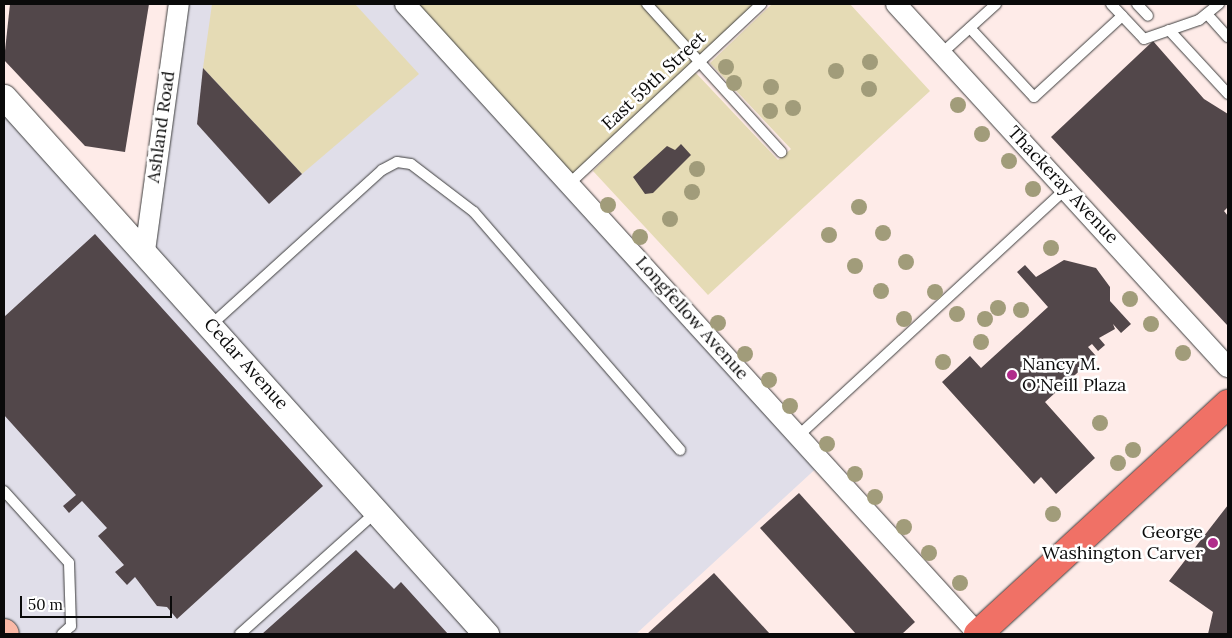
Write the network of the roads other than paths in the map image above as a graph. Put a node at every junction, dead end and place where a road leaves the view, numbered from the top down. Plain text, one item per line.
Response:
1 (179, 4) edge
2 (405, 4) edge
3 (646, 4) edge
4 (761, 4) edge
5 (896, 4) edge
6 (996, 4) edge
7 (1111, 4) edge
8 (1137, 4) edge
9 (1219, 4) edge
10 (1207, 14) junction
11 (1122, 16) junction
12 (1148, 16) dead end
13 (970, 28) junction
14 (1169, 30) junction
15 (1228, 36) edge
16 (942, 53) junction
17 (698, 62) junction
18 (1228, 94) edge
19 (4, 97) edge
20 (781, 152) dead end
21 (570, 183) junction
22 (1067, 188) junction
23 (144, 251) junction
24 (211, 325) junction
25 (1228, 367) edge
26 (1228, 404) edge
27 (798, 436) junction
28 (680, 450) dead end
29 (4, 490) edge
30 (377, 511) junction
31 (62, 634) edge
32 (240, 634) edge
33 (486, 634) edge
34 (978, 634) edge

1 - 23 street, Ashland Road
2 - 21 street, Longfellow Avenue
3 - 17 lane
4 - 17 lane, East 59th Street
5 - 16 street, Thackeray Avenue
6 - 13 lane
7 - 11 lane
8 - 12 lane
9 - 10 lane
10 - 14 lane
10 - 15 lane
11 - 13 lane
11 - 14 lane
13 - 16 lane
14 - 18 lane
16 - 22 street, Thackeray Avenue
17 - 20 lane
17 - 21 lane, East 59th Street
19 - 23 street, Cedar Avenue
21 - 27 street, Longfellow Avenue
22 - 25 street, Thackeray Avenue
22 - 27 lane
23 - 24 street, Cedar Avenue
24 - 28 lane
24 - 30 street, Cedar Avenue
26 - 34 main road
27 - 34 street, Longfellow Avenue
29 - 31 lane
30 - 32 lane
30 - 33 street, Cedar Avenue

